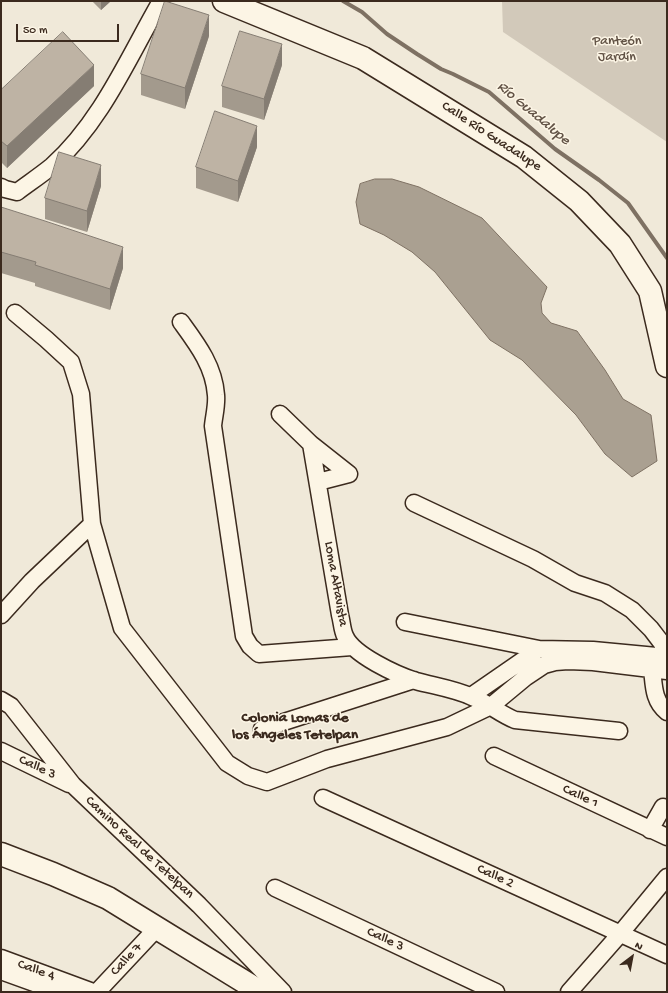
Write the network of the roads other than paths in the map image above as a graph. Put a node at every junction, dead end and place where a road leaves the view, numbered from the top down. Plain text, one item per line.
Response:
1 (161, 1) edge
2 (224, 1) edge
3 (1, 187) edge
4 (15, 313) dead end
5 (181, 322) dead end
6 (667, 366) edge
7 (280, 414) dead end
8 (311, 444) junction
9 (318, 482) junction
10 (414, 503) dead end
11 (92, 524) junction
12 (1, 614) edge
13 (405, 622) dead end
14 (352, 647) junction
15 (539, 649) junction
16 (667, 650) edge
17 (667, 657) edge
18 (660, 670) edge
19 (414, 680) junction
20 (471, 696) junction
21 (1, 700) edge
22 (491, 706) junction
23 (667, 712) edge
24 (461, 720) junction
25 (262, 729) dead end
26 (619, 731) dead end
27 (1, 752) edge
28 (494, 756) dead end
29 (73, 785) junction
30 (323, 798) dead end
31 (663, 807) dead end
32 (650, 830) junction
33 (667, 837) edge
34 (1, 854) edge
35 (667, 877) edge
36 (275, 888) dead end
37 (157, 928) junction
38 (620, 934) junction
39 (667, 955) edge
40 (1, 958) edge
41 (1, 971) edge
42 (59, 992) edge
43 (93, 992) edge
44 (97, 992) edge
45 (261, 992) edge
46 (283, 992) edge
47 (496, 992) edge
48 (569, 992) edge

1 - 3 street
2 - 6 street, Calle Río Guadalupe
4 - 11 street
5 - 14 street
7 - 8 street
8 - 9 street, Loma Altavista
8 - 9 street
9 - 14 street, Loma Altavista
10 - 16 street
11 - 12 street
11 - 24 street
13 - 15 street
14 - 19 street, Loma Altavista
15 - 17 street
15 - 20 street
18 - 22 street
18 - 23 street
19 - 20 street, Loma Altavista
19 - 25 street
20 - 22 street, Loma Altavista
20 - 24 street
21 - 29 street, Camino Real de Tetelpan
22 - 24 street
22 - 26 street, Loma Altavista
27 - 29 street, Calle 3
28 - 32 street, Calle 1
29 - 46 street, Camino Real de Tetelpan
30 - 38 street, Calle 2
31 - 32 street
32 - 33 street, Calle 1
34 - 37 street
35 - 38 street
36 - 47 street, Calle 3
37 - 44 street, Calle 7
37 - 45 street
38 - 39 street, Calle 2
38 - 48 street
40 - 43 street, Calle 4
41 - 42 street, Calle 4

